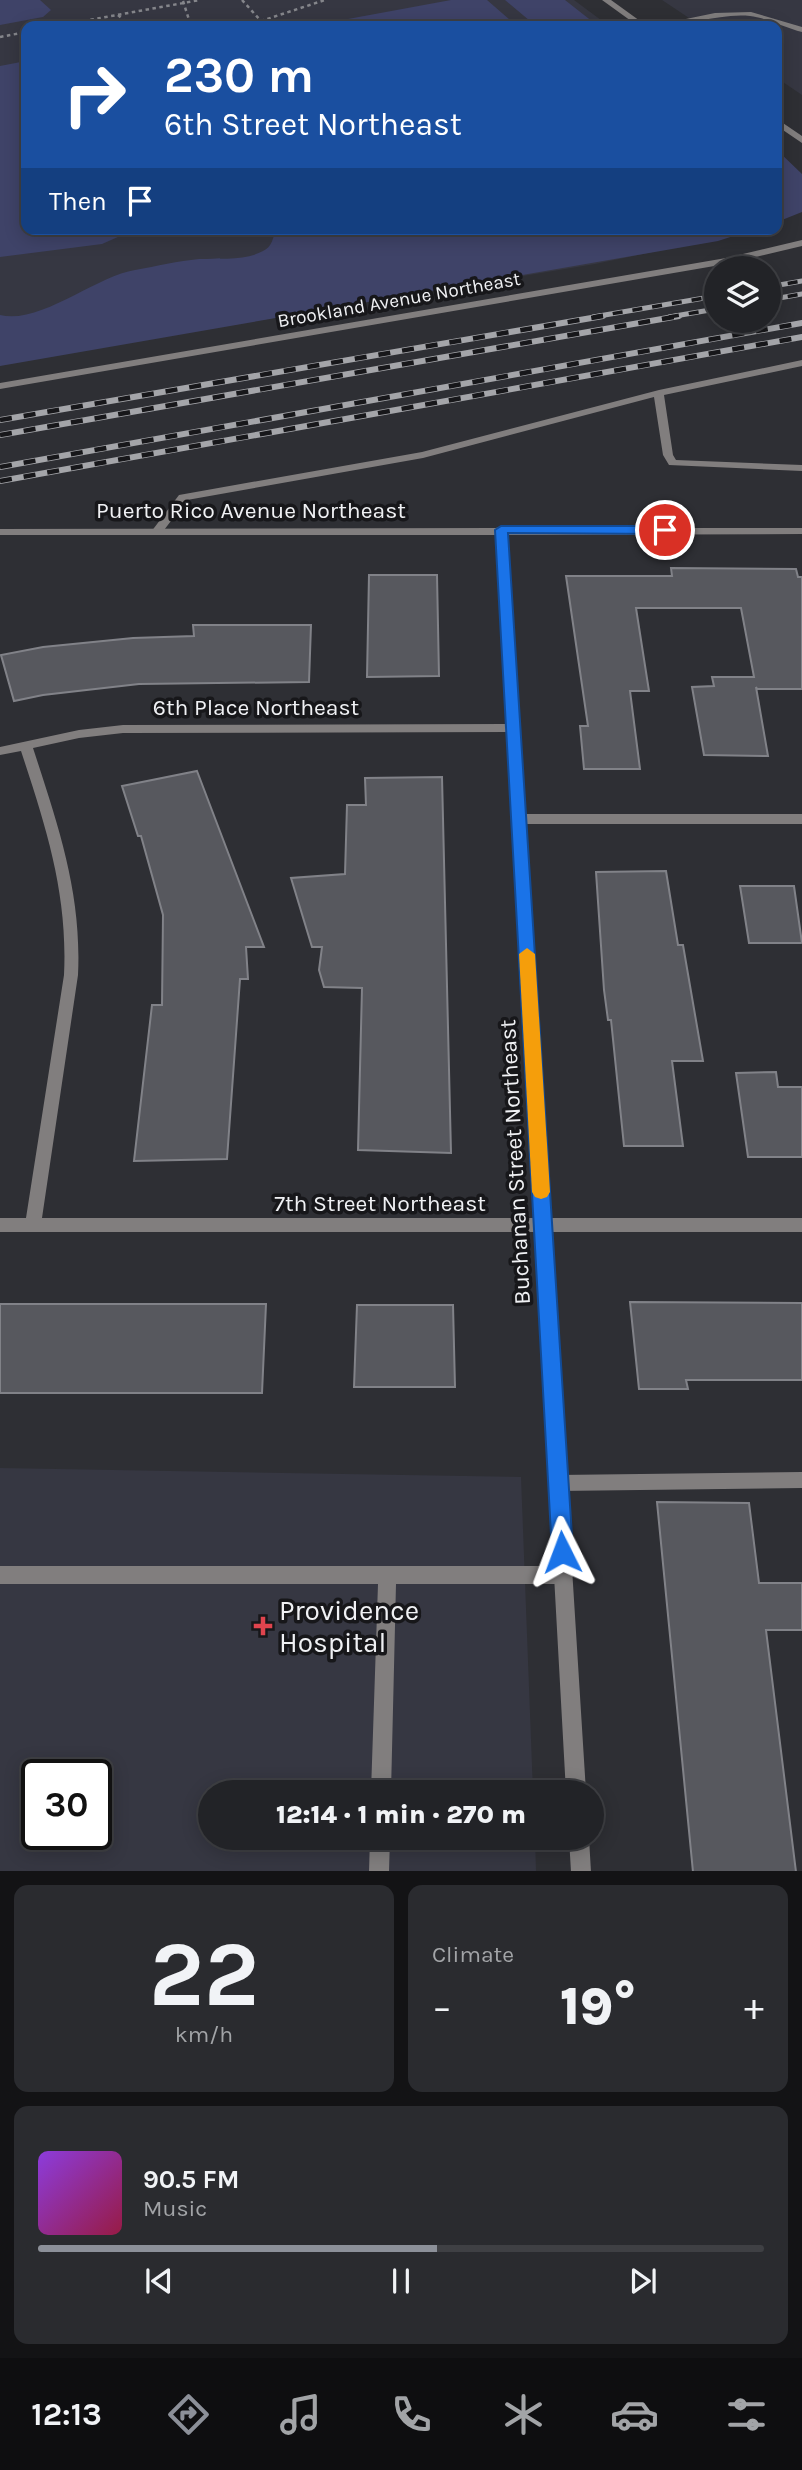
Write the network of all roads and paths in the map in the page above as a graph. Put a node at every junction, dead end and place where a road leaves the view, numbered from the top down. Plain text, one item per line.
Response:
1 (200, 0) edge
2 (242, 0) edge
3 (325, 0) edge
4 (606, 0) edge
5 (183, 1) edge
6 (117, 15) junction
7 (84, 21) edge
8 (124, 21) edge
9 (189, 21) edge
10 (261, 21) joint
11 (636, 21) edge
12 (683, 21) edge
13 (773, 21) edge
14 (782, 24) edge
15 (802, 30) edge
16 (21, 33) edge
17 (0, 37) edge
18 (782, 125) edge
19 (802, 139) edge
20 (802, 243) edge
21 (802, 363) edge
22 (0, 386) edge
23 (659, 393) junction
24 (802, 468) edge
25 (501, 530) junction
26 (802, 531) edge
27 (0, 532) edge
28 (157, 532) junction
29 (513, 728) junction
30 (26, 745) junction
31 (0, 751) edge
32 (519, 819) junction
33 (802, 819) edge
34 (0, 1225) edge
35 (33, 1225) junction
36 (802, 1225) edge
37 (543, 1226) junction
38 (802, 1480) edge
39 (558, 1483) junction
40 (0, 1575) edge
41 (387, 1575) junction
42 (564, 1575) junction
43 (381, 1780) edge
44 (575, 1780) edge
45 (380, 1850) edge
46 (580, 1850) edge
47 (379, 1871) edge
48 (581, 1871) edge

1 - 5 path
2 - 10 path
3 - 10 path
4 - 11 street
5 - 6 path
5 - 9 path
6 - 7 path
6 - 8 path
12 - 13 street
14 - 15 street
16 - 17 path
18 - 19 street
20 - 22 street, Brookland Avenue Northeast
21 - 23 street
23 - 24 street
23 - 28 street
25 - 26 street, Puerto Rico Avenue Northeast
25 - 28 street, Puerto Rico Avenue Northeast
25 - 29 street, Buchanan Street Northeast
27 - 28 street, Puerto Rico Avenue Northeast
29 - 30 street, 6th Place Northeast
29 - 32 street, Buchanan Street Northeast
30 - 31 street, 6th Place Northeast
30 - 35 street
32 - 33 street
32 - 37 street, Buchanan Street Northeast
34 - 35 street, 7th Street Northeast
35 - 37 street, 7th Street Northeast
36 - 37 street, 7th Street Northeast
37 - 39 street, Buchanan Street Northeast
38 - 39 street
39 - 42 street, Buchanan Street Northeast
40 - 41 street
41 - 42 street
41 - 43 street
42 - 44 street, Buchanan Street Northeast
45 - 47 street
46 - 48 street

